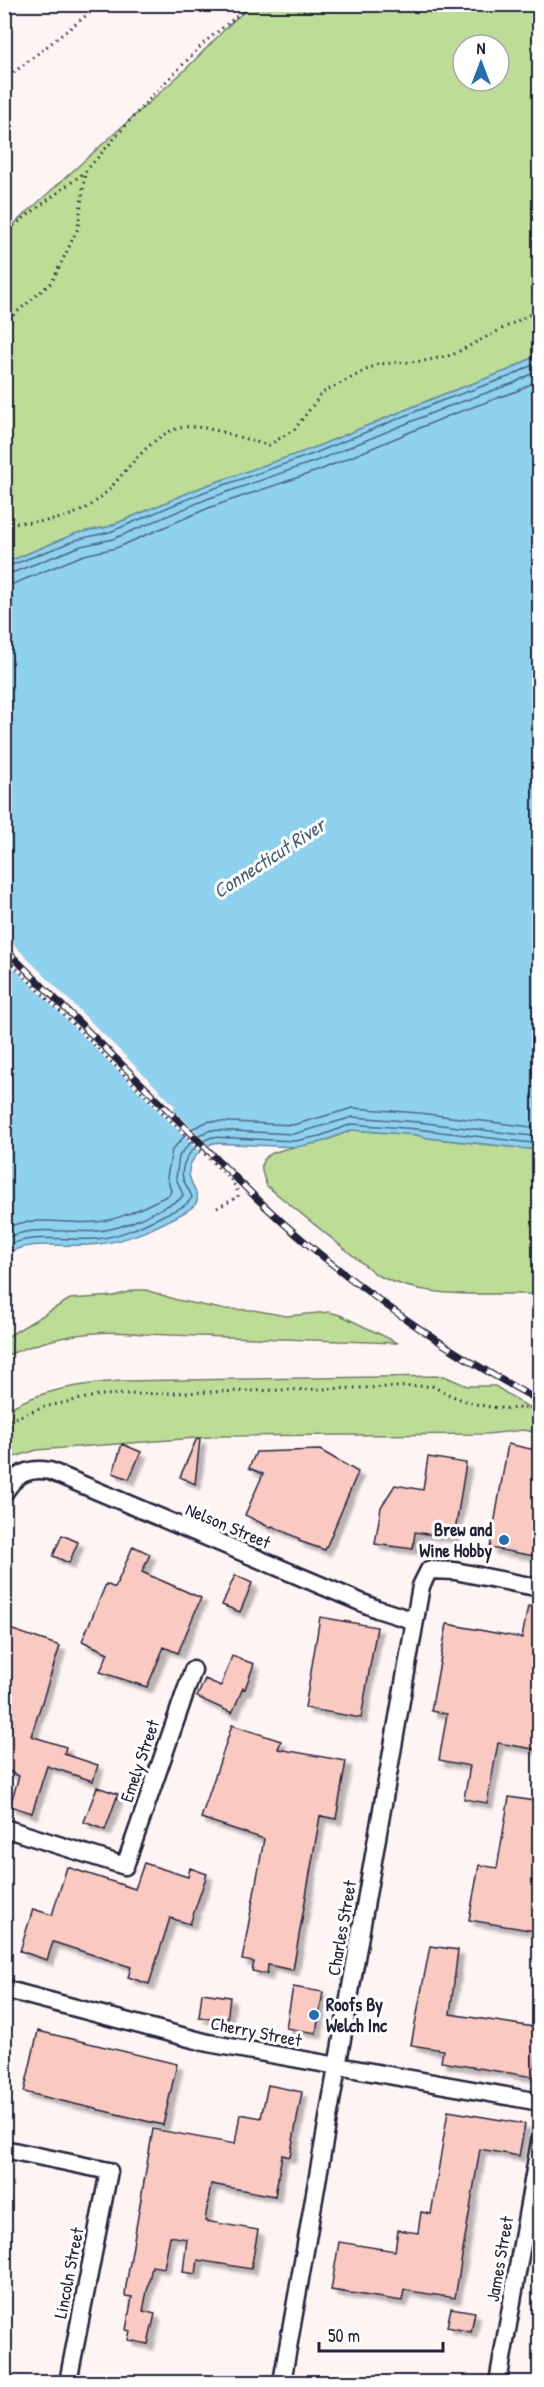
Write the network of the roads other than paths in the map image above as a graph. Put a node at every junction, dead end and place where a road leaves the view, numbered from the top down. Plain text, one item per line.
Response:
1 (4, 1493) edge
2 (540, 1588) edge
3 (415, 1621) junction
4 (193, 1670) dead end
5 (4, 1828) edge
6 (4, 1989) edge
7 (338, 2067) junction
8 (540, 2102) edge
9 (540, 2141) edge
10 (4, 2149) edge
11 (68, 2382) edge
12 (282, 2382) edge
13 (498, 2382) edge

1 - 3 street, Nelson Street
2 - 3 street, Charles Street
3 - 7 street, Charles Street
4 - 5 street, Emely Street
6 - 7 street, Cherry Street
7 - 8 street, Cherry Street
7 - 12 street, Charles Street
9 - 13 street, James Street
10 - 11 street, Lincoln Street

